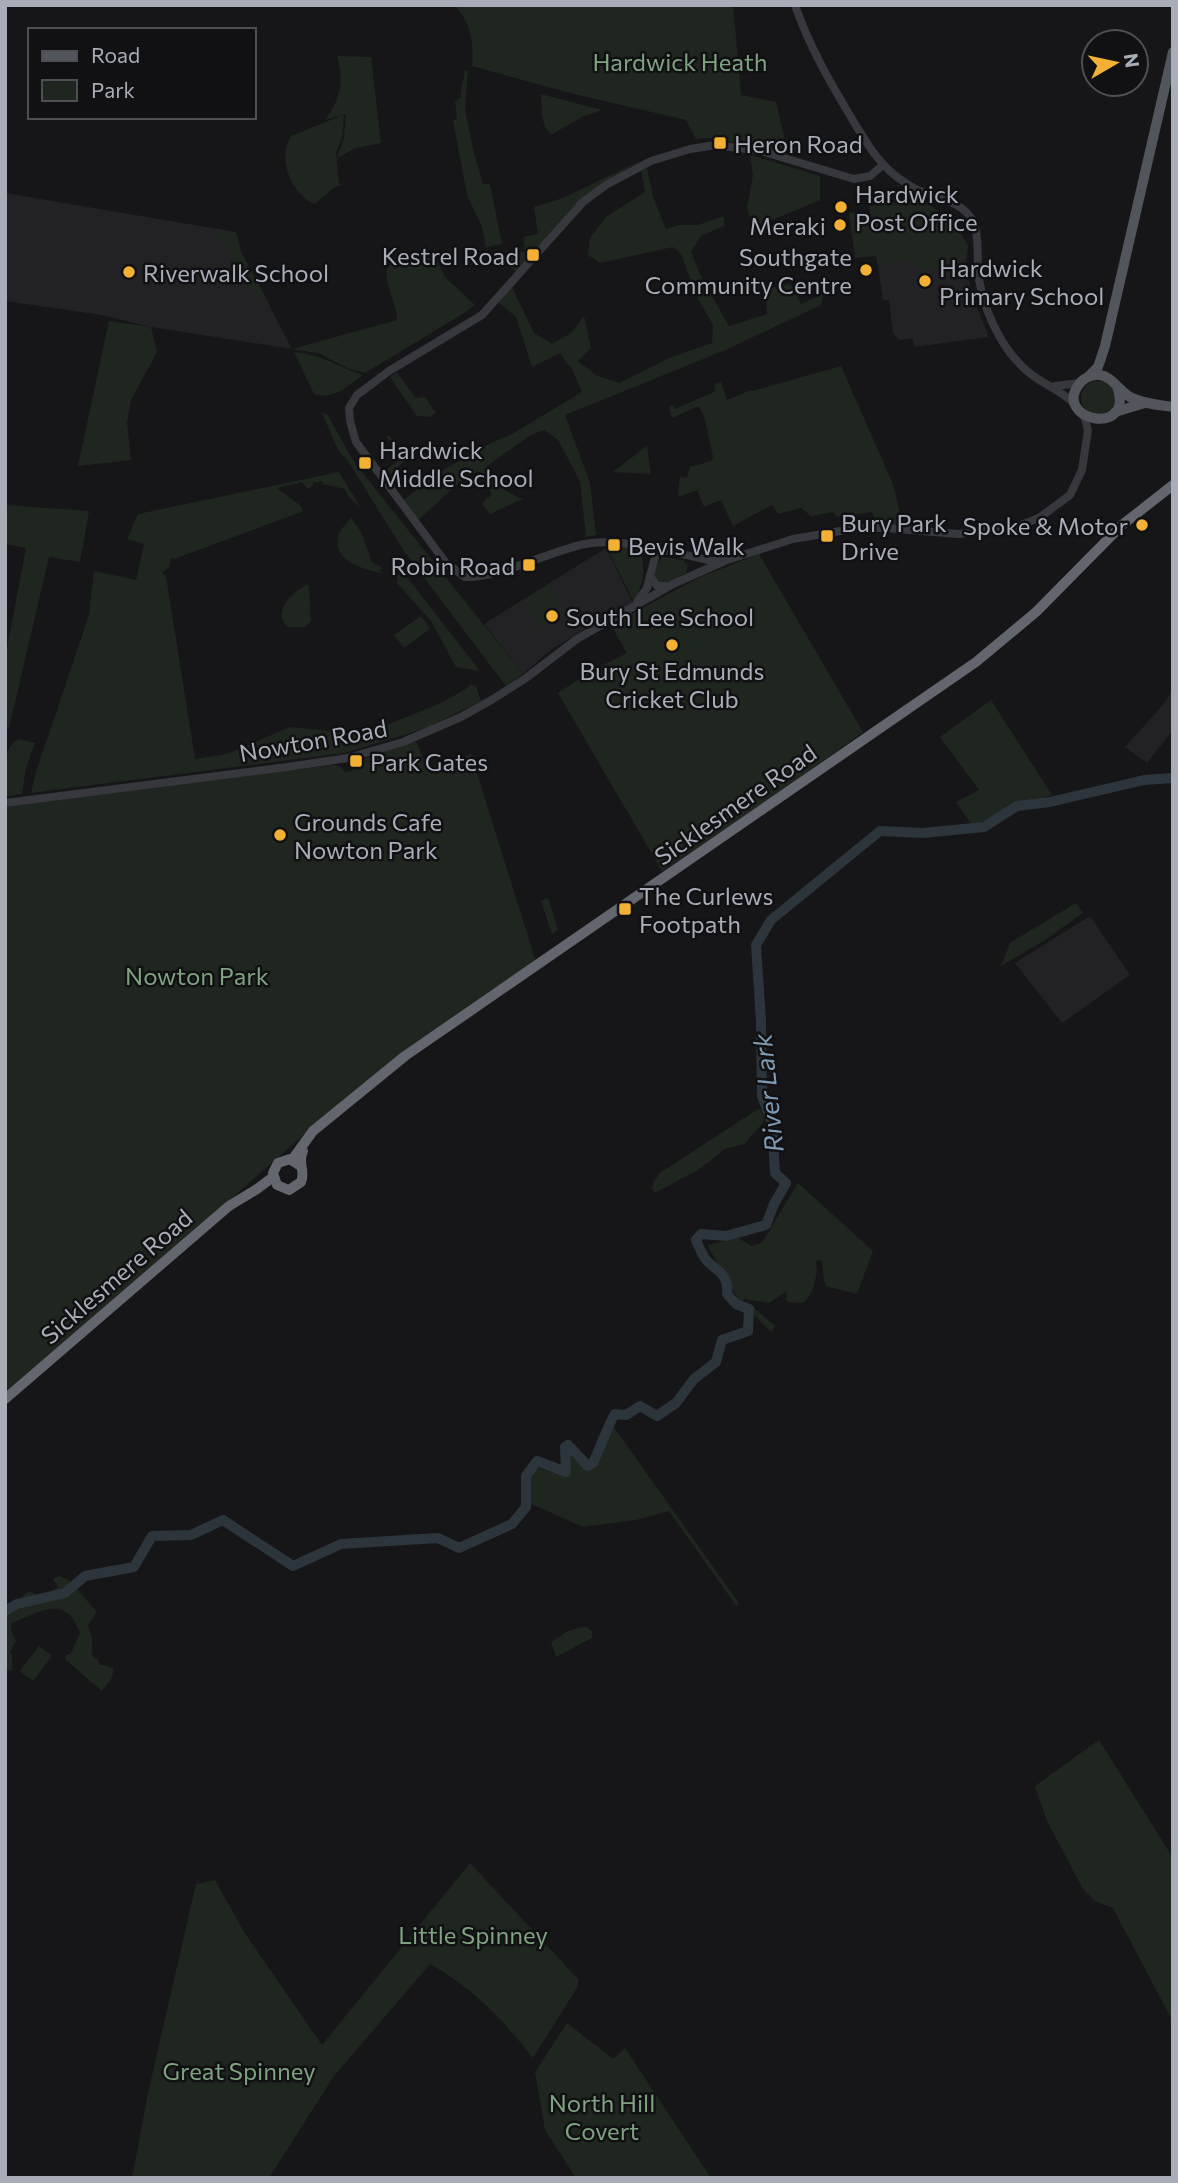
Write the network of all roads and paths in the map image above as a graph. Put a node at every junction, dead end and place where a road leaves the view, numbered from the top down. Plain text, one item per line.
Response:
1 (795, 5) edge
2 (1173, 52) edge
3 (883, 165) junction
4 (1105, 346) junction
5 (1084, 380) junction
6 (1113, 382) junction
7 (1052, 386) junction
8 (1146, 403) junction
9 (1076, 405) junction
10 (1173, 407) edge
11 (1115, 412) junction
12 (1084, 416) junction
13 (1106, 419) junction
14 (1086, 443) junction
15 (1172, 484) edge
16 (657, 550) junction
17 (685, 555) junction
18 (727, 560) junction
19 (650, 576) junction
20 (687, 577) junction
21 (673, 584) junction
22 (633, 606) junction
23 (5, 803) edge
24 (296, 1162) junction
25 (275, 1181) junction
26 (5, 1398) edge

1 - 3 street
2 - 4 main road
3 - 7 street
3 - 16 street
4 - 5 main road
4 - 6 main road
5 - 6 main road
5 - 7 street
5 - 9 main road
6 - 8 main road
6 - 11 main road
7 - 9 street
8 - 10 main road
8 - 11 main road
9 - 12 main road
11 - 13 main road
12 - 13 main road
12 - 14 street, Nowton Road
13 - 14 street, Nowton Road
14 - 18 street, Nowton Road
15 - 24 highway, Sicklesmere Road
16 - 17 street
16 - 19 street, Nowton Road
17 - 18 street
17 - 20 street
18 - 20 street, Nowton Road
19 - 21 street
19 - 22 street, Nowton Road
20 - 21 street, Nowton Road
21 - 22 street, Nowton Road
22 - 23 street, Nowton Road
24 - 25 highway, Sicklesmere Road
24 - 25 highway, Sicklesmere Road
25 - 26 highway, Sicklesmere Road

